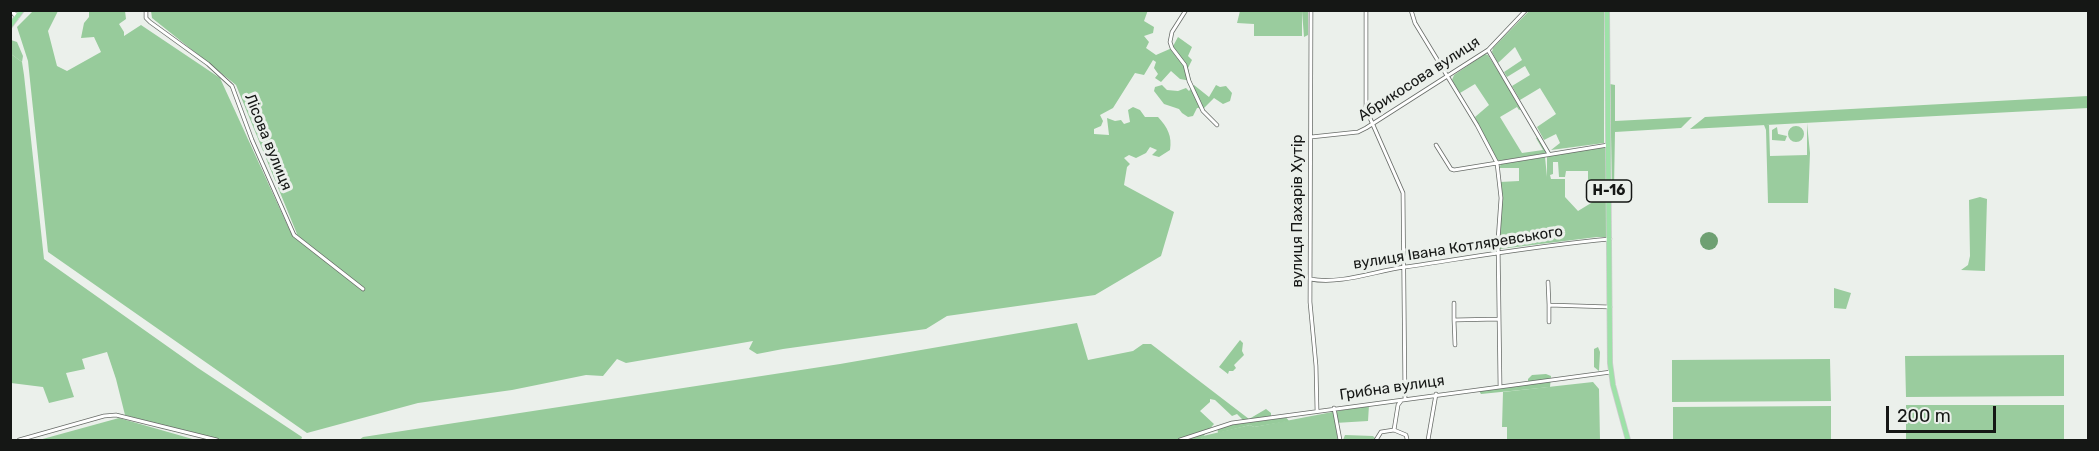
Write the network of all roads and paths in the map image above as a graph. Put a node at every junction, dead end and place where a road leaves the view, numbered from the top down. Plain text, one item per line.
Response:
1 (11, 10) edge
2 (22, 10) edge
3 (146, 10) edge
4 (1186, 10) edge
5 (1311, 10) edge
6 (1366, 10) edge
7 (1411, 10) edge
8 (1526, 10) edge
9 (1607, 10) edge
10 (17, 16) junction
11 (10, 26) edge
12 (1488, 50) junction
13 (1447, 77) junction
14 (1372, 123) junction
15 (1217, 125) dead end
16 (1311, 137) junction
17 (1436, 145) dead end
18 (1608, 145) junction
19 (1549, 154) junction
20 (1497, 163) junction
21 (1610, 239) junction
22 (1499, 253) junction
23 (1405, 267) junction
24 (1310, 279) junction
25 (1548, 282) dead end
26 (363, 290) dead end
27 (1454, 303) dead end
28 (1549, 305) junction
29 (1610, 307) junction
30 (1498, 319) junction
31 (1454, 320) junction
32 (1548, 322) dead end
33 (1455, 345) dead end
34 (1611, 372) junction
35 (1500, 385) junction
36 (1436, 394) junction
37 (1404, 399) junction
38 (1395, 400) junction
39 (1398, 405) junction
40 (1334, 408) junction
41 (1317, 411) junction
42 (1394, 430) junction
43 (1407, 439) edge
44 (20, 441) edge
45 (217, 441) edge
46 (1180, 441) edge
47 (1340, 441) edge
48 (1376, 441) edge
49 (1428, 441) edge
50 (1628, 441) edge

1 - 10 street
2 - 10 main road
3 - 26 street, Лісова вулиця
4 - 15 street
5 - 16 street, вулиця Пахарів Хутір
6 - 14 street
7 - 13 street
8 - 12 street, Абрикосова вулиця
9 - 18 main road, Н-16
10 - 11 main road
12 - 13 street, Абрикосова вулиця
12 - 19 street
13 - 14 street, Абрикосова вулиця
13 - 20 street
14 - 16 street, Абрикосова вулиця
14 - 23 street
16 - 24 street, вулиця Пахарів Хутір
17 - 20 street
18 - 19 street
18 - 21 main road, Н-16
19 - 20 street
20 - 22 street
21 - 22 street, вулиця Івана Котляревського
21 - 29 main road, Н-16
22 - 23 street, вулиця Івана Котляревського
22 - 30 street
23 - 24 street, вулиця Івана Котляревського
23 - 37 street
24 - 41 street, вулиця Пахарів Хутір
25 - 28 street
27 - 31 street
28 - 29 street
28 - 32 street
29 - 34 main road, Н-16
30 - 31 street
30 - 35 street
31 - 33 street
34 - 35 street, Грибна вулиця
34 - 50 main road, Н-16
35 - 36 street, Грибна вулиця
36 - 37 street, Грибна вулиця
36 - 49 street
37 - 38 street, Грибна вулиця
37 - 39 street
38 - 39 street
38 - 40 street, Грибна вулиця
39 - 42 street
40 - 41 street, Грибна вулиця
40 - 47 street
41 - 46 street, Грибна вулиця
42 - 43 street
42 - 48 street
44 - 45 street

